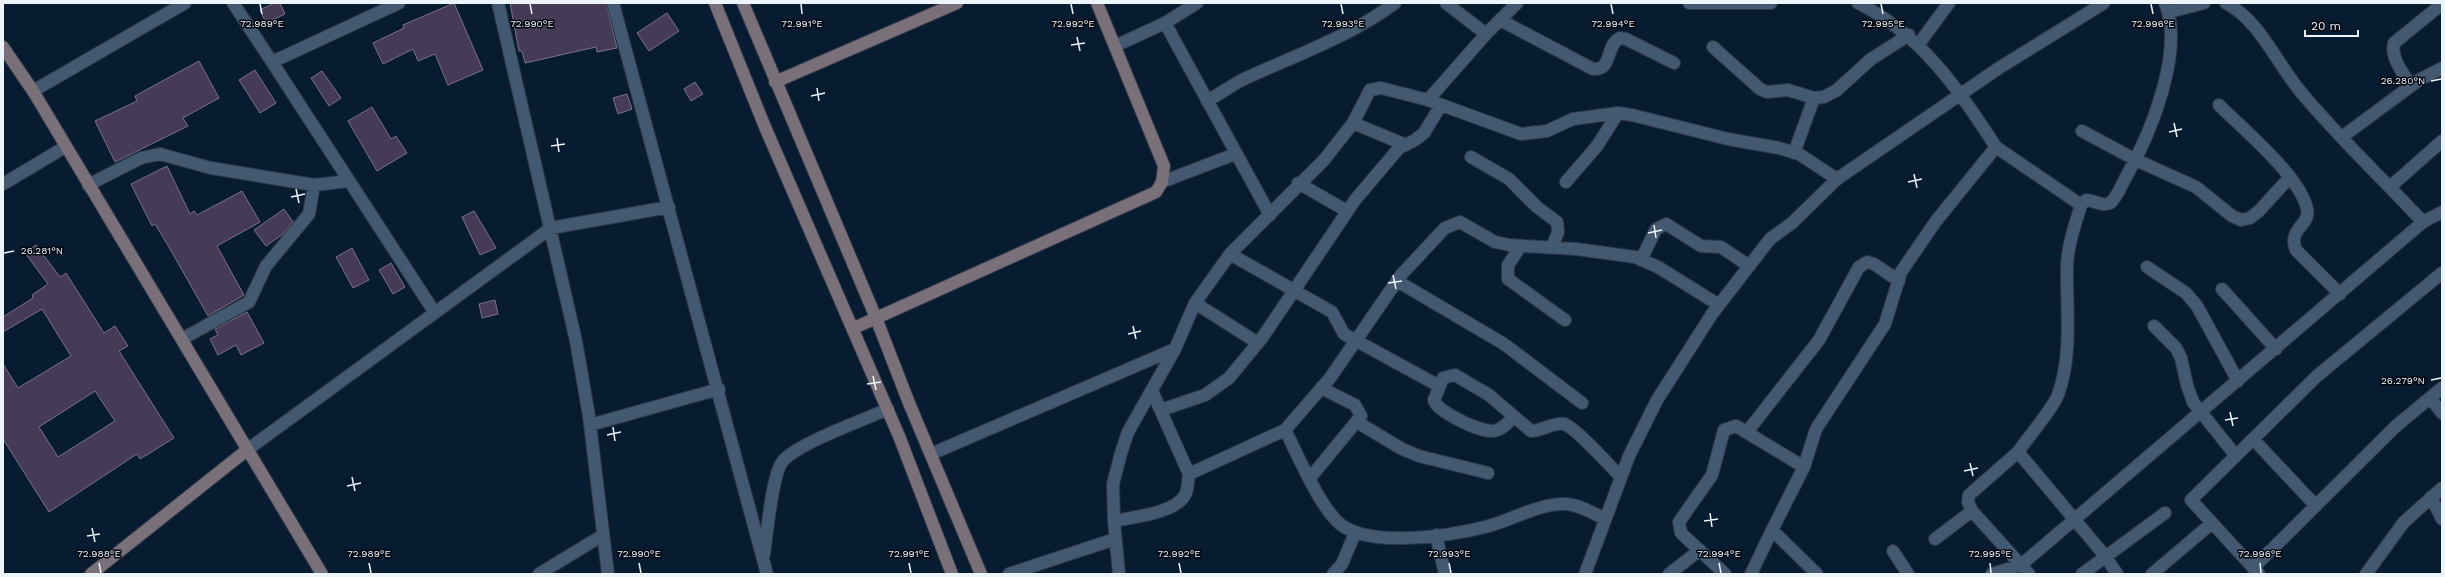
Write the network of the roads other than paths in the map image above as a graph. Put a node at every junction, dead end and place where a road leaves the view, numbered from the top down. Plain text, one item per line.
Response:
1 (186, 3) edge
2 (233, 3) edge
3 (399, 3) edge
4 (498, 3) edge
5 (613, 3) edge
6 (715, 3) edge
7 (743, 3) edge
8 (956, 3) edge
9 (1097, 3) edge
10 (1197, 3) edge
11 (1395, 3) edge
12 (1446, 3) edge
13 (1517, 3) edge
14 (1689, 3) edge
15 (1771, 3) edge
16 (1858, 3) edge
17 (1949, 3) edge
18 (2104, 3) edge
19 (2204, 3) edge
20 (2226, 3) edge
21 (2442, 4) edge
22 (2167, 7) edge
23 (376, 8) edge
24 (1500, 20) junction
25 (1165, 23) junction
26 (1486, 34) junction
27 (1909, 36) junction
28 (1918, 45) junction
29 (3, 46) edge
30 (1115, 46) junction
31 (1713, 47) dead end
32 (272, 62) junction
33 (1674, 63) dead end
34 (2442, 68) edge
35 (776, 82) junction
36 (2411, 86) junction
37 (33, 91) junction
38 (1962, 95) junction
39 (1814, 98) junction
40 (1428, 100) junction
41 (1208, 101) junction
42 (1441, 105) junction
43 (2219, 105) dead end
44 (1618, 113) junction
45 (1353, 123) junction
46 (2082, 131) dead end
47 (2342, 138) junction
48 (2442, 141) edge
49 (1406, 145) junction
50 (64, 147) junction
51 (1996, 147) junction
52 (1794, 153) junction
53 (1235, 154) junction
54 (1471, 157) dead end
55 (2136, 160) junction
56 (2290, 177) junction
57 (1837, 179) junction
58 (349, 181) junction
59 (1162, 182) junction
60 (1566, 182) dead end
61 (1298, 183) junction
62 (3, 184) edge
63 (88, 185) junction
64 (314, 185) junction
65 (2390, 187) junction
66 (2081, 205) junction
67 (669, 207) junction
68 (1347, 211) junction
69 (2442, 212) edge
70 (1270, 215) junction
71 (2423, 222) junction
72 (551, 228) junction
73 (1520, 247) junction
74 (1552, 247) junction
75 (1230, 254) junction
76 (1641, 260) junction
77 (1749, 266) junction
78 (2147, 267) dead end
79 (2442, 273) edge
80 (1397, 281) junction
81 (1899, 281) junction
82 (2222, 289) dead end
83 (1294, 290) junction
84 (2340, 294) junction
85 (1195, 303) junction
86 (1719, 305) junction
87 (435, 313) junction
88 (876, 318) junction
89 (1565, 320) dead end
90 (2154, 326) dead end
91 (854, 328) junction
92 (182, 340) junction
93 (1357, 340) junction
94 (1258, 343) junction
95 (1175, 349) junction
96 (2276, 349) junction
97 (2238, 381) junction
98 (1439, 386) junction
99 (719, 388) junction
100 (1321, 388) junction
101 (2442, 388) edge
102 (1152, 391) junction
103 (2430, 398) junction
104 (1582, 403) dead end
105 (888, 409) junction
106 (1161, 410) junction
107 (2202, 413) junction
108 (2442, 413) edge
109 (1513, 417) junction
110 (1357, 422) junction
111 (590, 425) junction
112 (1285, 430) junction
113 (1747, 432) junction
114 (2254, 439) junction
115 (247, 450) junction
116 (2018, 452) junction
117 (931, 454) junction
118 (2236, 456) junction
119 (1804, 468) junction
120 (1488, 473) dead end
121 (1189, 474) junction
122 (1621, 477) junction
123 (1310, 478) junction
124 (2442, 488) edge
125 (2431, 497) junction
126 (2316, 506) junction
127 (1972, 511) junction
128 (2166, 513) dead end
129 (1605, 519) junction
130 (2075, 519) junction
131 (2442, 519) edge
132 (1114, 521) junction
133 (2212, 523) junction
134 (1772, 530) junction
135 (1355, 533) junction
136 (603, 535) junction
137 (1436, 535) junction
138 (1115, 539) junction
139 (1935, 539) dead end
140 (1700, 550) junction
141 (1893, 551) dead end
142 (2106, 556) junction
143 (763, 559) junction
144 (2025, 569) edge
145 (2256, 571) edge
146 (91, 574) edge
147 (321, 574) edge
148 (539, 574) edge
149 (608, 574) edge
150 (767, 574) edge
151 (952, 574) edge
152 (981, 574) edge
153 (1009, 574) edge
154 (1119, 574) edge
155 (1333, 574) edge
156 (1445, 574) edge
157 (1585, 574) edge
158 (1668, 574) edge
159 (1725, 574) edge
160 (1752, 574) edge
161 (1817, 574) edge
162 (1908, 574) edge
163 (1992, 574) edge
164 (2082, 574) edge
165 (2117, 574) edge
166 (2152, 574) edge
167 (2366, 574) edge

1 - 37 street
2 - 32 street
3 - 23 street
4 - 72 street
5 - 67 street
6 - 91 street
7 - 35 street
8 - 35 street
9 - 30 street
10 - 25 street
11 - 41 street
12 - 26 street
13 - 24 street
14 - 15 street
16 - 27 street
17 - 28 street
18 - 38 street
19 - 22 street
20 - 47 street
21 - 36 street
22 - 55 street
23 - 32 street
24 - 26 street
24 - 33 street
25 - 30 street
25 - 41 street
26 - 40 street
27 - 28 street
27 - 39 street
28 - 38 street
29 - 37 street
30 - 59 street
31 - 39 street
32 - 58 street
34 - 36 street
35 - 88 street
36 - 47 street
37 - 50 street
38 - 51 street
38 - 57 street
39 - 52 street
40 - 42 street
40 - 45 street
41 - 53 street
42 - 44 street
42 - 49 street
43 - 56 street
44 - 52 street
44 - 60 street
45 - 49 street
45 - 61 street
46 - 55 street
47 - 65 street
48 - 65 street
49 - 68 street
50 - 62 street
50 - 63 street
51 - 66 street
51 - 81 street
52 - 57 street
53 - 59 street
53 - 70 street
54 - 74 street
55 - 56 street
55 - 66 street
56 - 84 street
57 - 77 street
58 - 64 street
58 - 87 street
59 - 88 street
61 - 68 street
61 - 70 street
63 - 64 street
63 - 92 street
64 - 92 street
65 - 71 street
66 - 116 street
67 - 72 street
67 - 99 street
68 - 83 street
69 - 71 street
70 - 75 street
71 - 84 street
72 - 87 street
72 - 111 street
73 - 74 street
73 - 80 street
73 - 89 street
74 - 76 street
75 - 83 street
75 - 85 street
76 - 77 street
76 - 86 street
77 - 86 street
78 - 97 street
79 - 114 street
80 - 93 street
80 - 104 street
81 - 113 street
81 - 119 street
82 - 96 street
83 - 93 street
83 - 94 street
84 - 96 street
85 - 94 street
85 - 95 street
86 - 122 street
87 - 115 street
88 - 91 street
88 - 117 street
90 - 107 street
91 - 105 street
92 - 115 street
93 - 98 street
93 - 100 street
94 - 106 street
95 - 102 street
95 - 117 street
96 - 97 street
97 - 107 street
98 - 109 street
98 - 109 street
99 - 111 street
99 - 143 street
100 - 110 street
100 - 112 street
101 - 103 street
102 - 106 street
102 - 132 street
103 - 108 street
103 - 126 street
105 - 143 street
105 - 151 street
106 - 121 street
107 - 118 street
107 - 130 street
109 - 122 street
110 - 120 street
110 - 123 street
111 - 136 street
112 - 121 street
112 - 123 street
113 - 119 street
113 - 140 street
114 - 118 street
114 - 126 street
115 - 146 street
115 - 147 street
116 - 127 street
116 - 130 street
117 - 152 street
118 - 133 street
119 - 134 street
121 - 132 street
122 - 129 street
123 - 135 street
124 - 125 street
125 - 131 street
125 - 167 street
126 - 145 street
127 - 139 street
127 - 144 street
128 - 142 street
129 - 137 street
129 - 157 street
130 - 142 street
130 - 144 street
132 - 138 street
133 - 145 street
133 - 166 street
134 - 160 street
134 - 161 street
135 - 137 street
135 - 155 street
136 - 148 street
136 - 149 street
137 - 156 street
138 - 153 street
138 - 154 street
140 - 158 street
140 - 159 street
141 - 162 street
142 - 164 street
142 - 165 street
143 - 150 street
144 - 163 street

